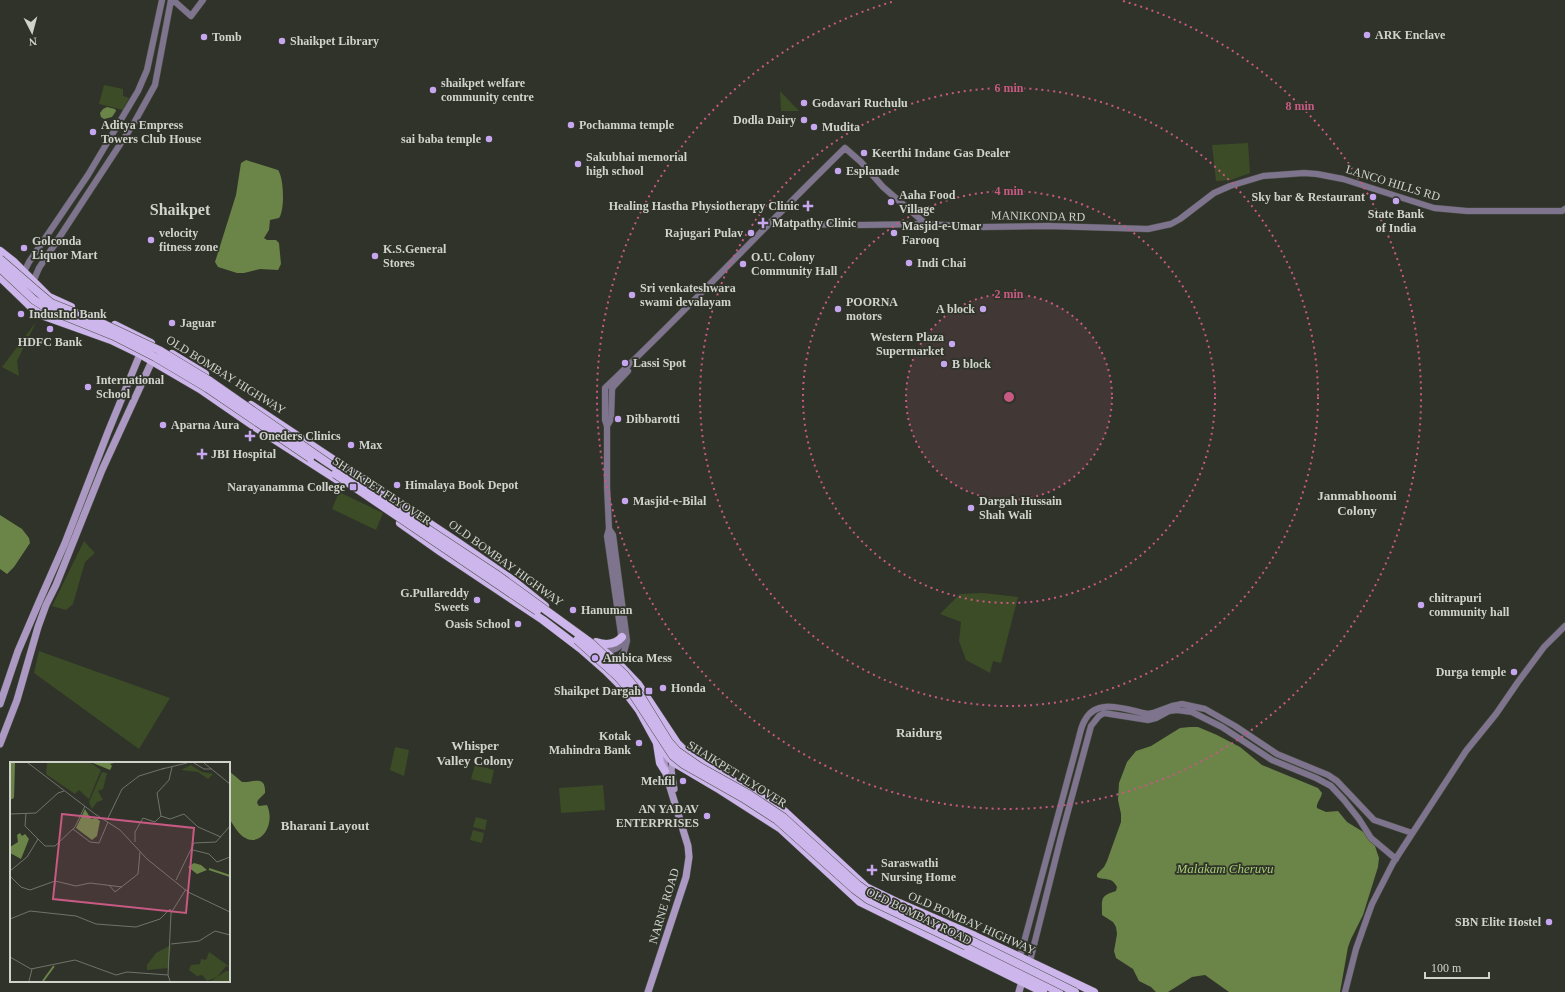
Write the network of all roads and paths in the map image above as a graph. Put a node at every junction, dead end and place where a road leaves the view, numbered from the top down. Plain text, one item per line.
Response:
1 (162, 0) edge
2 (172, 0) edge
3 (203, 0) edge
4 (1263, 176) joint
5 (1565, 209) edge
6 (776, 218) junction
7 (926, 224) junction
8 (0, 252) edge
9 (0, 259) edge
10 (0, 268) edge
11 (24, 272) junction
12 (0, 276) edge
13 (33, 282) junction
14 (140, 354) junction
15 (152, 361) junction
16 (205, 374) junction
17 (196, 386) junction
18 (608, 408) junction
19 (108, 432) junction
20 (117, 436) junction
21 (435, 527) junction
22 (609, 529) junction
23 (425, 540) junction
24 (1565, 626) edge
25 (622, 637) junction
26 (593, 641) junction
27 (604, 650) junction
28 (617, 662) junction
29 (605, 670) joint
30 (0, 704) edge
31 (1177, 707) junction
32 (1148, 717) junction
33 (657, 743) junction
34 (677, 743) junction
35 (0, 744) edge
36 (666, 755) junction
37 (673, 762) junction
38 (665, 772) junction
39 (1337, 781) junction
40 (1331, 786) junction
41 (1371, 817) junction
42 (1363, 826) junction
43 (1412, 833) junction
44 (1396, 859) junction
45 (1020, 957) junction
46 (1030, 961) junction
47 (1022, 981) junction
48 (1031, 989) edge
49 (648, 992) edge
50 (652, 992) edge
51 (1019, 992) edge
52 (1044, 992) edge
53 (1059, 992) edge
54 (1075, 992) edge
55 (1094, 992) edge
56 (1345, 992) edge

1 - 11 street
2 - 3 street
2 - 13 street
4 - 5 street, LANCO HILLS RD
4 - 7 street, MANIKONDA RD
6 - 7 street, MANIKONDA RD
6 - 7 street
6 - 18 street
6 - 18 street
8 - 11 main road, OLD BOMBAY HIGHWAY
9 - 54 main road, SHAIKPET FLYOVER, bridge
10 - 53 main road, SHAIKPET FLYOVER, bridge
11 - 13 main road, OLD BOMBAY HIGHWAY
12 - 14 main road, OLD BOMBAY HIGHWAY
13 - 16 main road, OLD BOMBAY HIGHWAY
14 - 15 main road, OLD BOMBAY HIGHWAY
14 - 19 main road
15 - 17 main road, OLD BOMBAY HIGHWAY
15 - 20 main road
16 - 17 main road
16 - 21 main road, OLD BOMBAY HIGHWAY
17 - 23 main road, OLD BOMBAY HIGHWAY
18 - 22 street
19 - 20 main road
19 - 30 main road
20 - 35 main road
21 - 23 main road
21 - 26 main road, OLD BOMBAY HIGHWAY
22 - 25 street
22 - 28 street
23 - 29 main road, OLD BOMBAY HIGHWAY
24 - 43 street
25 - 26 main road
25 - 27 street
26 - 27 main road, OLD BOMBAY HIGHWAY
27 - 28 main road, OLD BOMBAY HIGHWAY
28 - 34 main road, OLD BOMBAY HIGHWAY
29 - 33 main road, OLD BOMBAY ROAD
31 - 32 street
31 - 39 street
31 - 40 street
32 - 45 street
32 - 46 street
33 - 36 main road, OLD BOMBAY ROAD
33 - 38 main road
34 - 36 main road
34 - 45 main road, OLD BOMBAY HIGHWAY
36 - 37 main road, OLD BOMBAY ROAD
36 - 38 main road, NARNE ROAD
37 - 47 main road, OLD BOMBAY ROAD
37 - 50 main road, NARNE ROAD
38 - 49 main road, NARNE ROAD
39 - 40 street
39 - 41 street
40 - 42 street
41 - 42 street
41 - 43 street
42 - 44 street
43 - 44 street
44 - 56 street
45 - 46 main road, OLD BOMBAY HIGHWAY
46 - 55 main road, OLD BOMBAY HIGHWAY
47 - 48 main road, OLD BOMBAY ROAD
47 - 51 main road
48 - 52 main road, OLD BOMBAY ROAD

